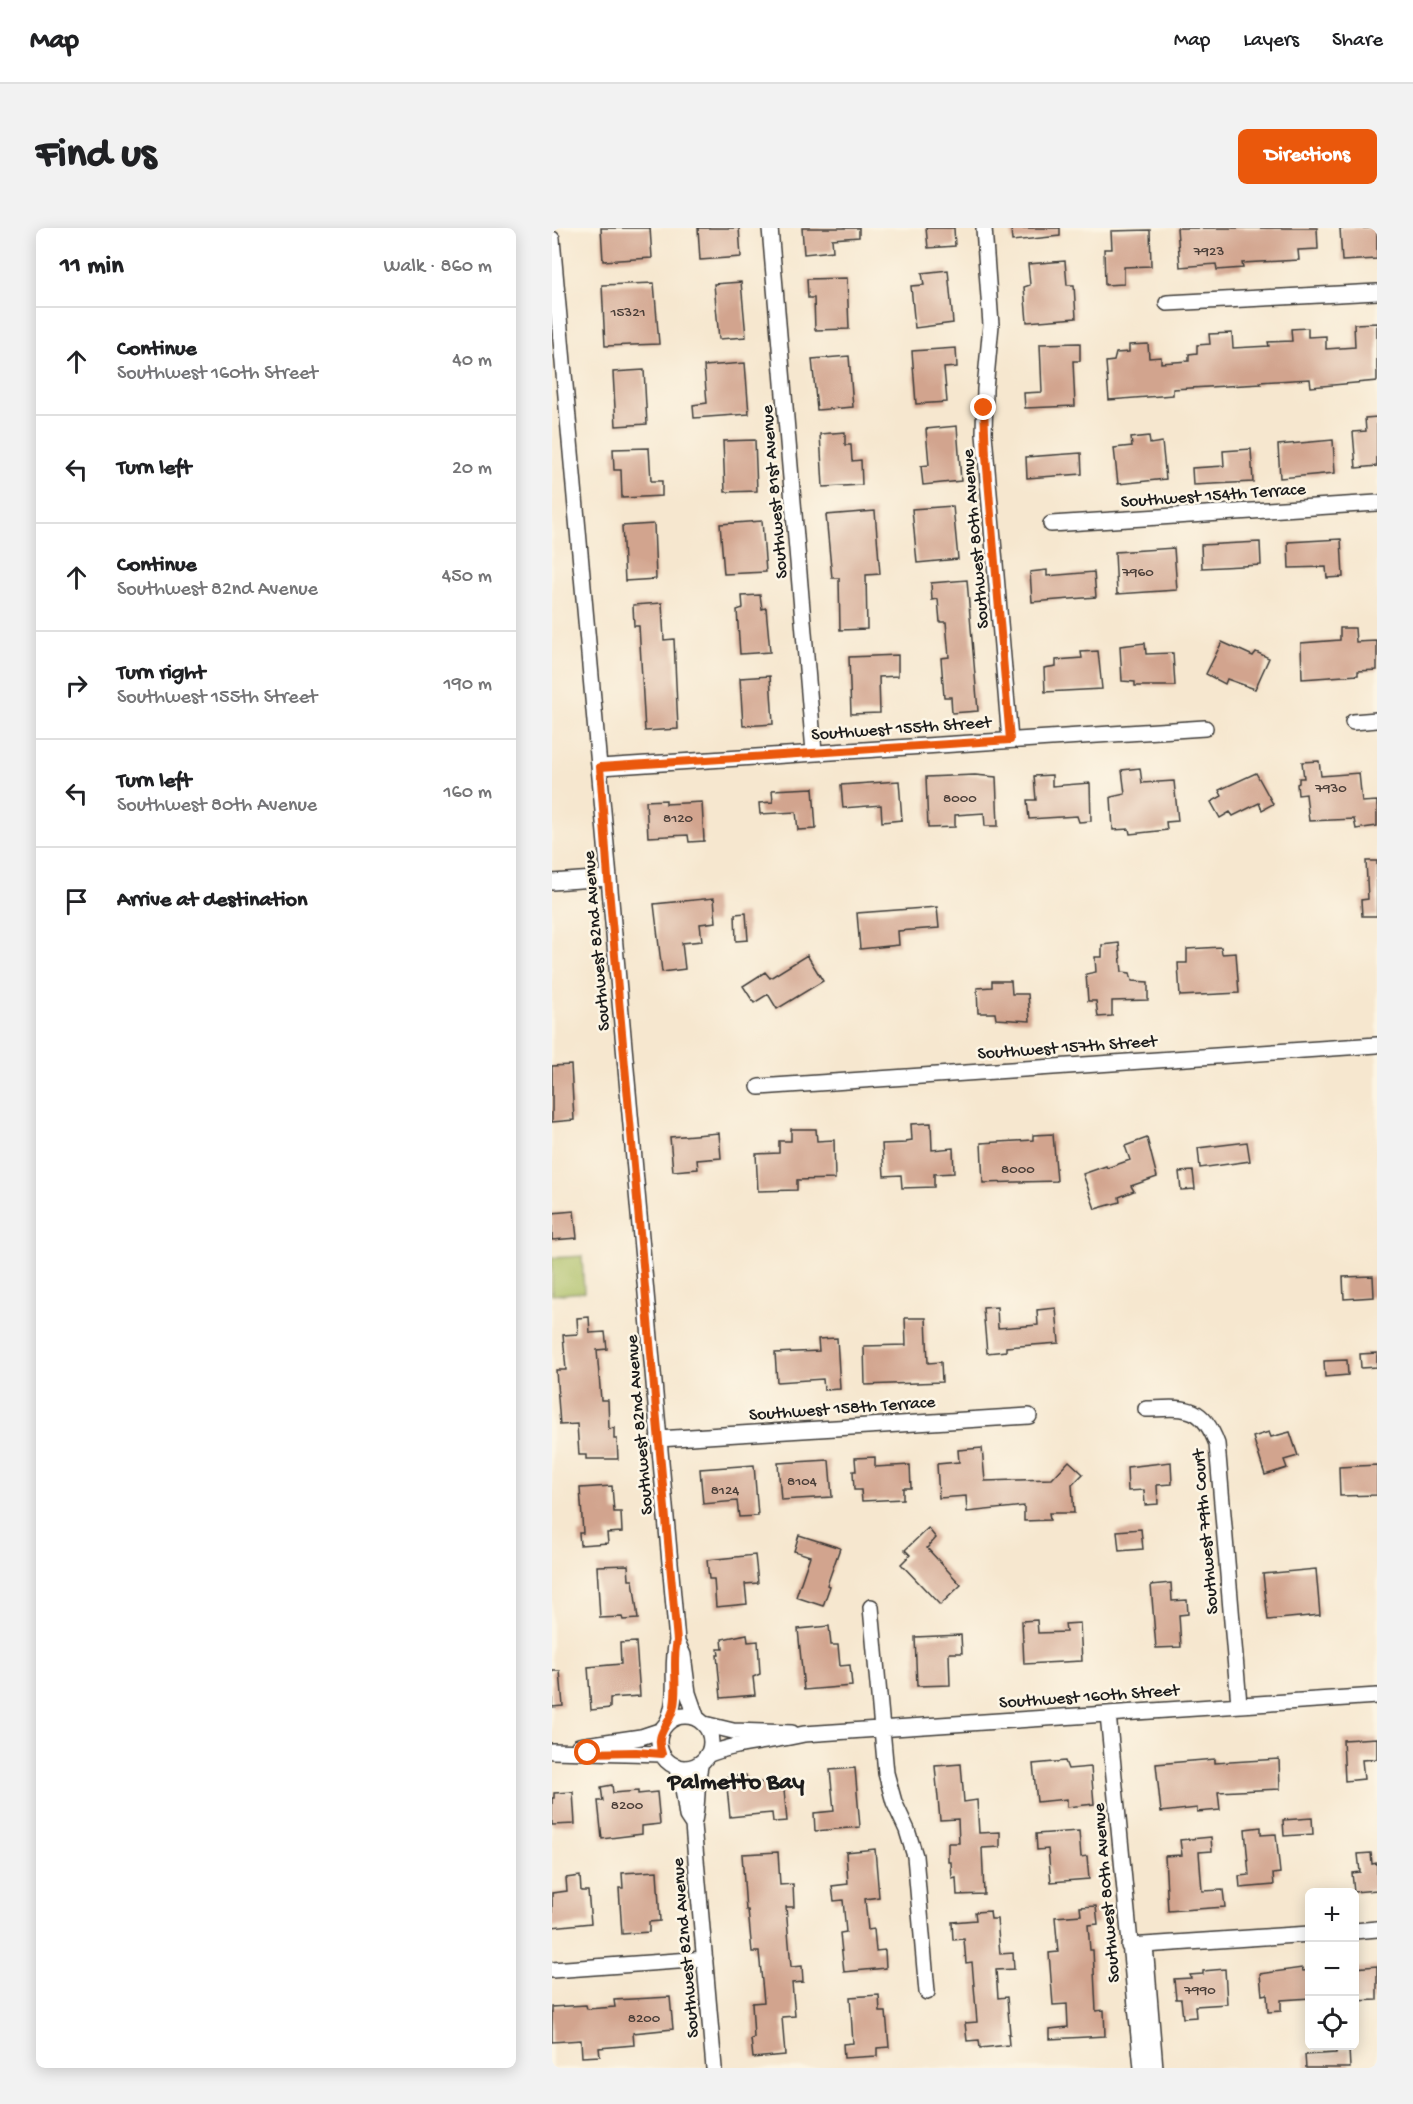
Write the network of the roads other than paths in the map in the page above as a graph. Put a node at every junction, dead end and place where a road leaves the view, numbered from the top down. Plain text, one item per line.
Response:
1 (770, 228) edge
2 (984, 228) edge
3 (552, 239) edge
4 (1377, 292) edge
5 (1167, 303) dead end
6 (1377, 503) edge
7 (1051, 524) dead end
8 (1377, 720) edge
9 (1353, 722) dead end
10 (1205, 728) dead end
11 (1010, 740) junction
12 (814, 752) junction
13 (600, 767) junction
14 (608, 878) junction
15 (552, 882) edge
16 (1377, 1045) edge
17 (759, 1087) dead end
18 (1146, 1409) dead end
19 (1029, 1416) dead end
20 (658, 1439) junction
21 (871, 1607) dead end
22 (677, 1641) junction
23 (1377, 1696) edge
24 (1239, 1704) junction
25 (1108, 1714) junction
26 (700, 1721) junction
27 (664, 1727) junction
28 (882, 1728) junction
29 (804, 1734) junction
30 (557, 1751) edge
31 (662, 1754) junction
32 (704, 1758) junction
33 (676, 1766) junction
34 (693, 1825) junction
35 (1377, 1929) edge
36 (1359, 1931) edge
37 (1305, 1934) edge
38 (1137, 1945) junction
39 (705, 1959) junction
40 (552, 1970) edge
41 (927, 1992) dead end
42 (714, 2068) edge
43 (1142, 2068) edge
44 (1155, 2068) edge

1 - 12 street, Southwest 81st Avenue
2 - 11 street, Southwest 80th Avenue
3 - 13 street, Southwest 82nd Avenue
4 - 5 street
6 - 7 street, Southwest 154th Terrace
8 - 9 street
10 - 11 street, Southwest 155th Street
11 - 12 street, Southwest 155th Street
12 - 13 street, Southwest 155th Street
13 - 14 street, Southwest 82nd Avenue
14 - 15 street
14 - 20 street, Southwest 82nd Avenue
16 - 17 street, Southwest 157th Street
18 - 24 street, Southwest 79th Court
19 - 20 street, Southwest 158th Terrace
20 - 22 street, Southwest 82nd Avenue
21 - 28 street
22 - 26 street, Southwest 82nd Avenue
22 - 27 street, Southwest 82nd Avenue
23 - 24 street, Southwest 160th Street
24 - 25 street, Southwest 160th Street
25 - 28 street, Southwest 160th Street
25 - 38 street, Southwest 80th Avenue
26 - 27 street
26 - 29 street, Southwest 160th Street
26 - 32 street
27 - 30 street
27 - 31 street
28 - 29 street, Southwest 160th Street
28 - 41 street
29 - 32 street, Southwest 160th Street
30 - 31 street
31 - 33 street
32 - 33 street
32 - 34 street, Southwest 82nd Avenue
33 - 34 street, Southwest 82nd Avenue
34 - 39 street, Southwest 82nd Avenue
35 - 36 street
37 - 38 street
38 - 43 street, Southwest 80th Avenue
38 - 44 street
39 - 40 street
39 - 42 street, Southwest 82nd Avenue

